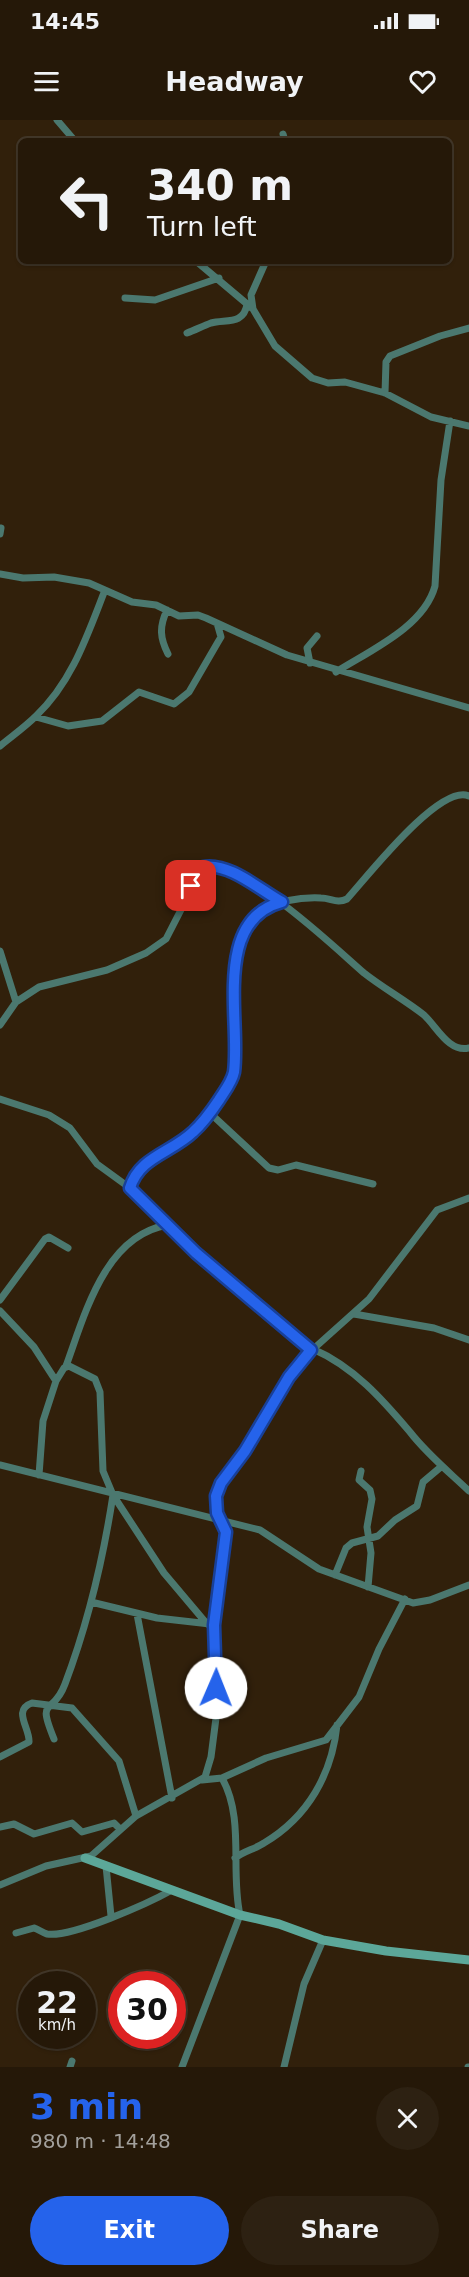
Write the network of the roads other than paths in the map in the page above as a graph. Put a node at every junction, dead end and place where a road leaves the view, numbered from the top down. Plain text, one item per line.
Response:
1 (57, 120) edge
2 (72, 138) edge
3 (200, 264) edge
4 (265, 264) edge
5 (219, 278) junction
6 (125, 298) dead end
7 (250, 307) junction
8 (469, 328) edge
9 (187, 333) dead end
10 (385, 393) junction
11 (450, 421) junction
12 (469, 426) edge
13 (0, 574) edge
14 (105, 590) junction
15 (167, 610) junction
16 (217, 623) junction
17 (317, 636) dead end
18 (168, 654) dead end
19 (309, 663) junction
20 (336, 672) junction
21 (469, 708) edge
22 (36, 717) junction
23 (0, 746) edge
24 (469, 796) edge
25 (282, 902) junction
26 (0, 951) edge
27 (16, 1002) junction
28 (0, 1025) edge
29 (469, 1048) edge
30 (0, 1099) edge
31 (210, 1113) junction
32 (373, 1184) dead end
33 (130, 1188) junction
34 (469, 1198) edge
35 (168, 1225) junction
36 (68, 1248) dead end
37 (0, 1300) edge
38 (0, 1311) edge
39 (354, 1314) junction
40 (469, 1340) edge
41 (312, 1349) junction
42 (66, 1366) junction
43 (56, 1381) junction
44 (0, 1465) edge
45 (442, 1466) junction
46 (361, 1471) dead end
47 (39, 1475) junction
48 (469, 1491) edge
49 (113, 1495) junction
50 (220, 1519) junction
51 (368, 1538) junction
52 (335, 1575) junction
53 (469, 1585) edge
54 (368, 1587) junction
55 (405, 1599) junction
56 (92, 1602) junction
57 (137, 1614) junction
58 (211, 1624) junction
59 (51, 1704) junction
60 (337, 1725) junction
61 (54, 1739) dead end
62 (0, 1757) edge
63 (222, 1778) junction
64 (201, 1780) junction
65 (172, 1798) junction
66 (136, 1816) junction
67 (0, 1827) edge
68 (120, 1829) junction
69 (85, 1858) junction
70 (235, 1858) junction
71 (106, 1866) junction
72 (0, 1885) edge
73 (172, 1890) junction
74 (240, 1915) junction
75 (111, 1916) junction
76 (16, 1933) dead end
77 (323, 1940) junction
78 (469, 1960) edge
79 (182, 2067) edge
80 (284, 2067) edge

1 - 2 street
3 - 5 street
4 - 7 street
5 - 6 street
5 - 7 street
7 - 9 street
7 - 10 street
8 - 10 street
10 - 11 street
11 - 12 street
11 - 20 street
13 - 14 street
14 - 15 street
14 - 22 street
15 - 16 street
15 - 18 street
16 - 19 street
16 - 22 street
17 - 19 street
19 - 20 street
20 - 21 street
22 - 23 street
24 - 25 street
25 - 27 street
25 - 29 street
25 - 31 street
26 - 27 street
27 - 28 street
30 - 33 street
31 - 32 street
31 - 33 street
33 - 35 street
34 - 39 street
35 - 41 street
35 - 42 street
36 - 37 street
38 - 43 street
39 - 40 street
39 - 41 street
41 - 45 street
41 - 50 street
42 - 43 street
42 - 49 street
43 - 47 street
44 - 47 street
45 - 48 street
45 - 51 street
46 - 51 street
47 - 49 street
49 - 50 street
49 - 56 street
49 - 58 street
50 - 52 street
50 - 58 street
51 - 52 street
51 - 54 street
52 - 54 street
53 - 55 street
54 - 55 street
55 - 60 street
56 - 57 street
56 - 59 street
57 - 58 street
57 - 65 street
58 - 64 street
59 - 61 street
59 - 62 street
59 - 66 street
60 - 63 street
60 - 70 street
63 - 64 street
63 - 70 street
64 - 65 street
65 - 66 street
66 - 68 street
67 - 68 street
68 - 69 street
69 - 71 street
69 - 72 street
70 - 74 street
71 - 73 street
71 - 75 street
73 - 74 street
73 - 75 street
74 - 77 street
74 - 79 street
75 - 76 street
77 - 78 street
77 - 80 street

